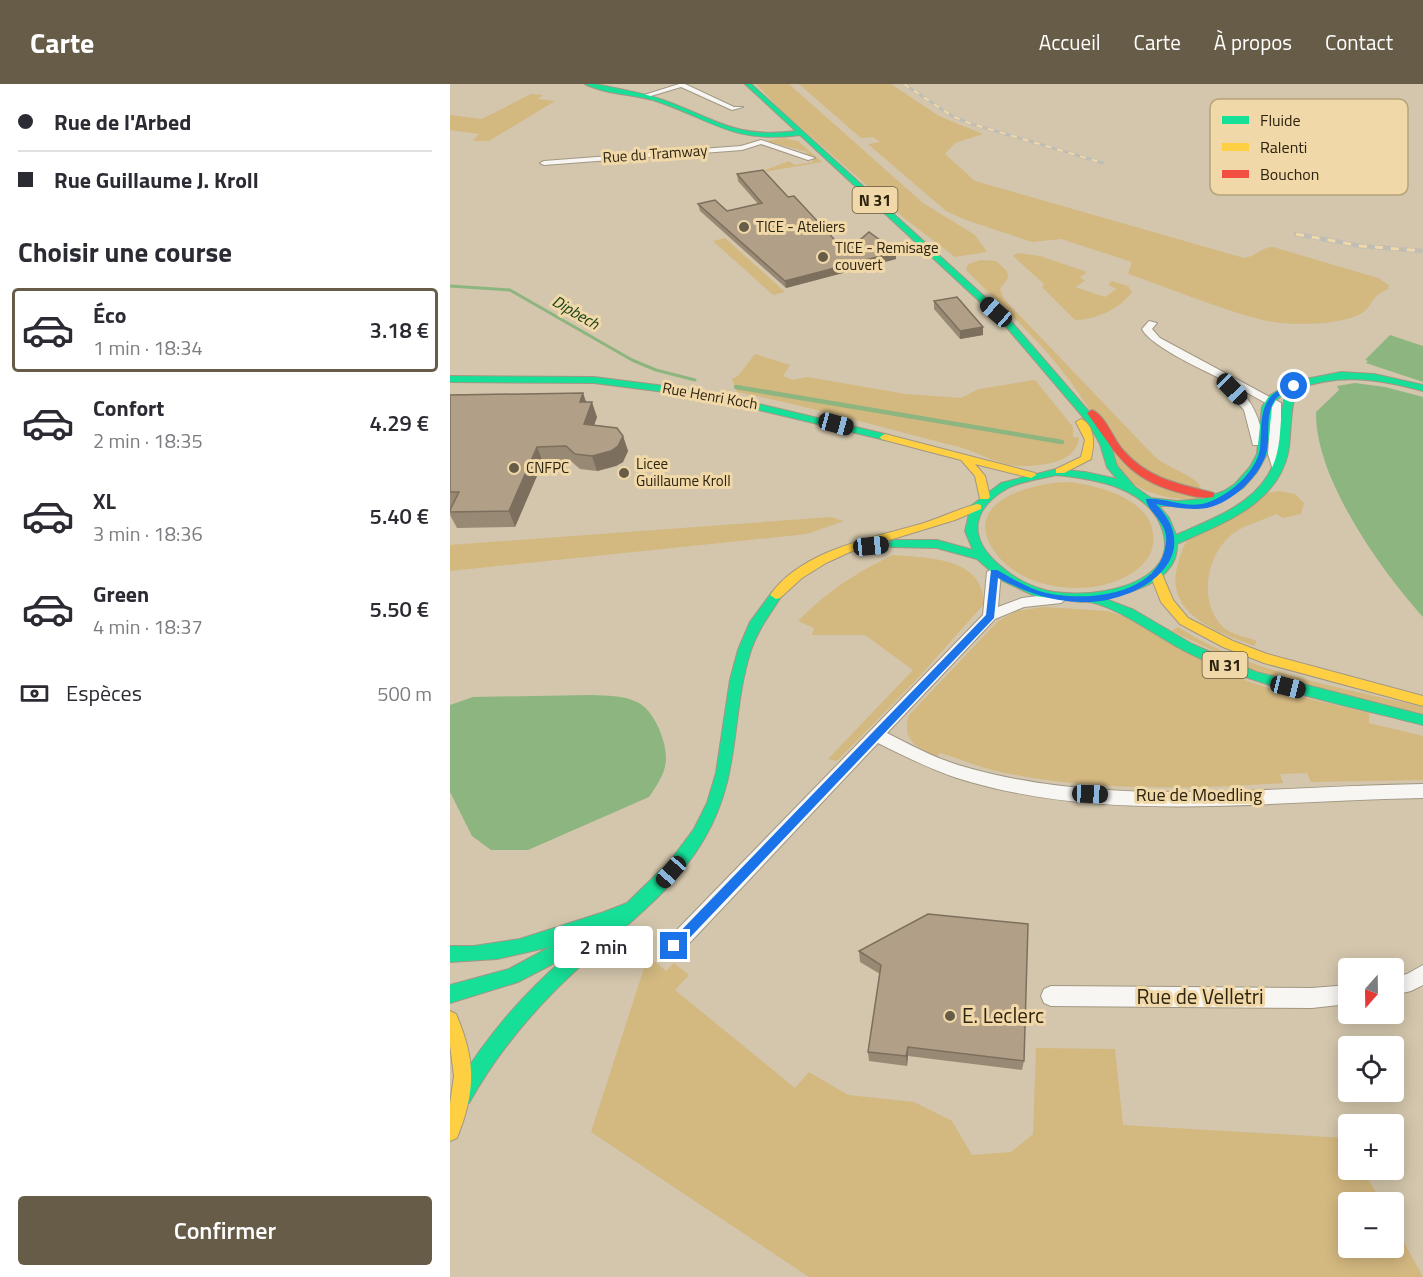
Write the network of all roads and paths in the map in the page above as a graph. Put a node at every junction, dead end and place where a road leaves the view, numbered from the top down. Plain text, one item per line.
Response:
1 (588, 84) edge
2 (748, 84) edge
3 (644, 96) junction
4 (740, 107) dead end
5 (799, 134) junction
6 (764, 141) junction
7 (792, 162) dead end
8 (544, 163) dead end
9 (985, 303) junction
10 (1152, 323) dead end
11 (1156, 340) junction
12 (450, 379) edge
13 (1294, 386) junction
14 (1423, 388) edge
15 (1067, 391) junction
16 (1272, 400) junction
17 (964, 458) junction
18 (1257, 464) junction
19 (1277, 467) junction
20 (1056, 472) junction
21 (1031, 475) junction
22 (1131, 489) junction
23 (1226, 497) junction
24 (1149, 501) junction
25 (980, 502) junction
26 (1171, 542) junction
27 (849, 549) junction
28 (978, 555) junction
29 (994, 572) junction
30 (1156, 574) junction
31 (1060, 598) junction
32 (1091, 599) junction
33 (990, 616) junction
34 (1423, 701) edge
35 (1423, 720) edge
36 (876, 735) junction
37 (1423, 791) edge
38 (632, 909) junction
39 (674, 946) dead end
40 (450, 954) edge
41 (1423, 974) edge
42 (1404, 984) edge
43 (450, 993) edge
44 (1051, 996) dead end
45 (1338, 996) edge
46 (450, 1020) edge
47 (462, 1095) junction
48 (450, 1131) edge

1 - 3 main road
2 - 5 main road, N 31
3 - 4 street
3 - 6 main road
5 - 6 main road
5 - 9 main road, N 31
6 - 7 street
6 - 8 street, Rue du Tramway
9 - 15 main road, N 31
9 - 20 main road, N 31
10 - 11 street
11 - 16 street
11 - 18 street
12 - 17 main road, Rue Henri Koch
13 - 14 main road
13 - 16 main road
13 - 19 main road
15 - 22 main road, N 31
15 - 23 main road
16 - 18 main road
16 - 19 street
17 - 21 main road, Rue Henri Koch
17 - 25 main road
18 - 23 main road
19 - 26 main road
20 - 21 main road
20 - 22 main road
21 - 25 main road
22 - 24 main road
23 - 24 main road
24 - 26 main road
25 - 27 main road
25 - 28 main road
26 - 30 main road
27 - 28 main road
27 - 38 main road
28 - 29 main road
29 - 31 main road
29 - 33 street
30 - 32 main road
30 - 34 main road, N 31
31 - 32 main road
31 - 33 street
32 - 35 main road, N 31
33 - 36 street
36 - 37 street, Rue de Moedling
36 - 39 street
38 - 40 main road
38 - 43 main road
38 - 47 main road
41 - 42 street
44 - 45 street, Rue de Velletri
46 - 47 main road
47 - 48 main road

